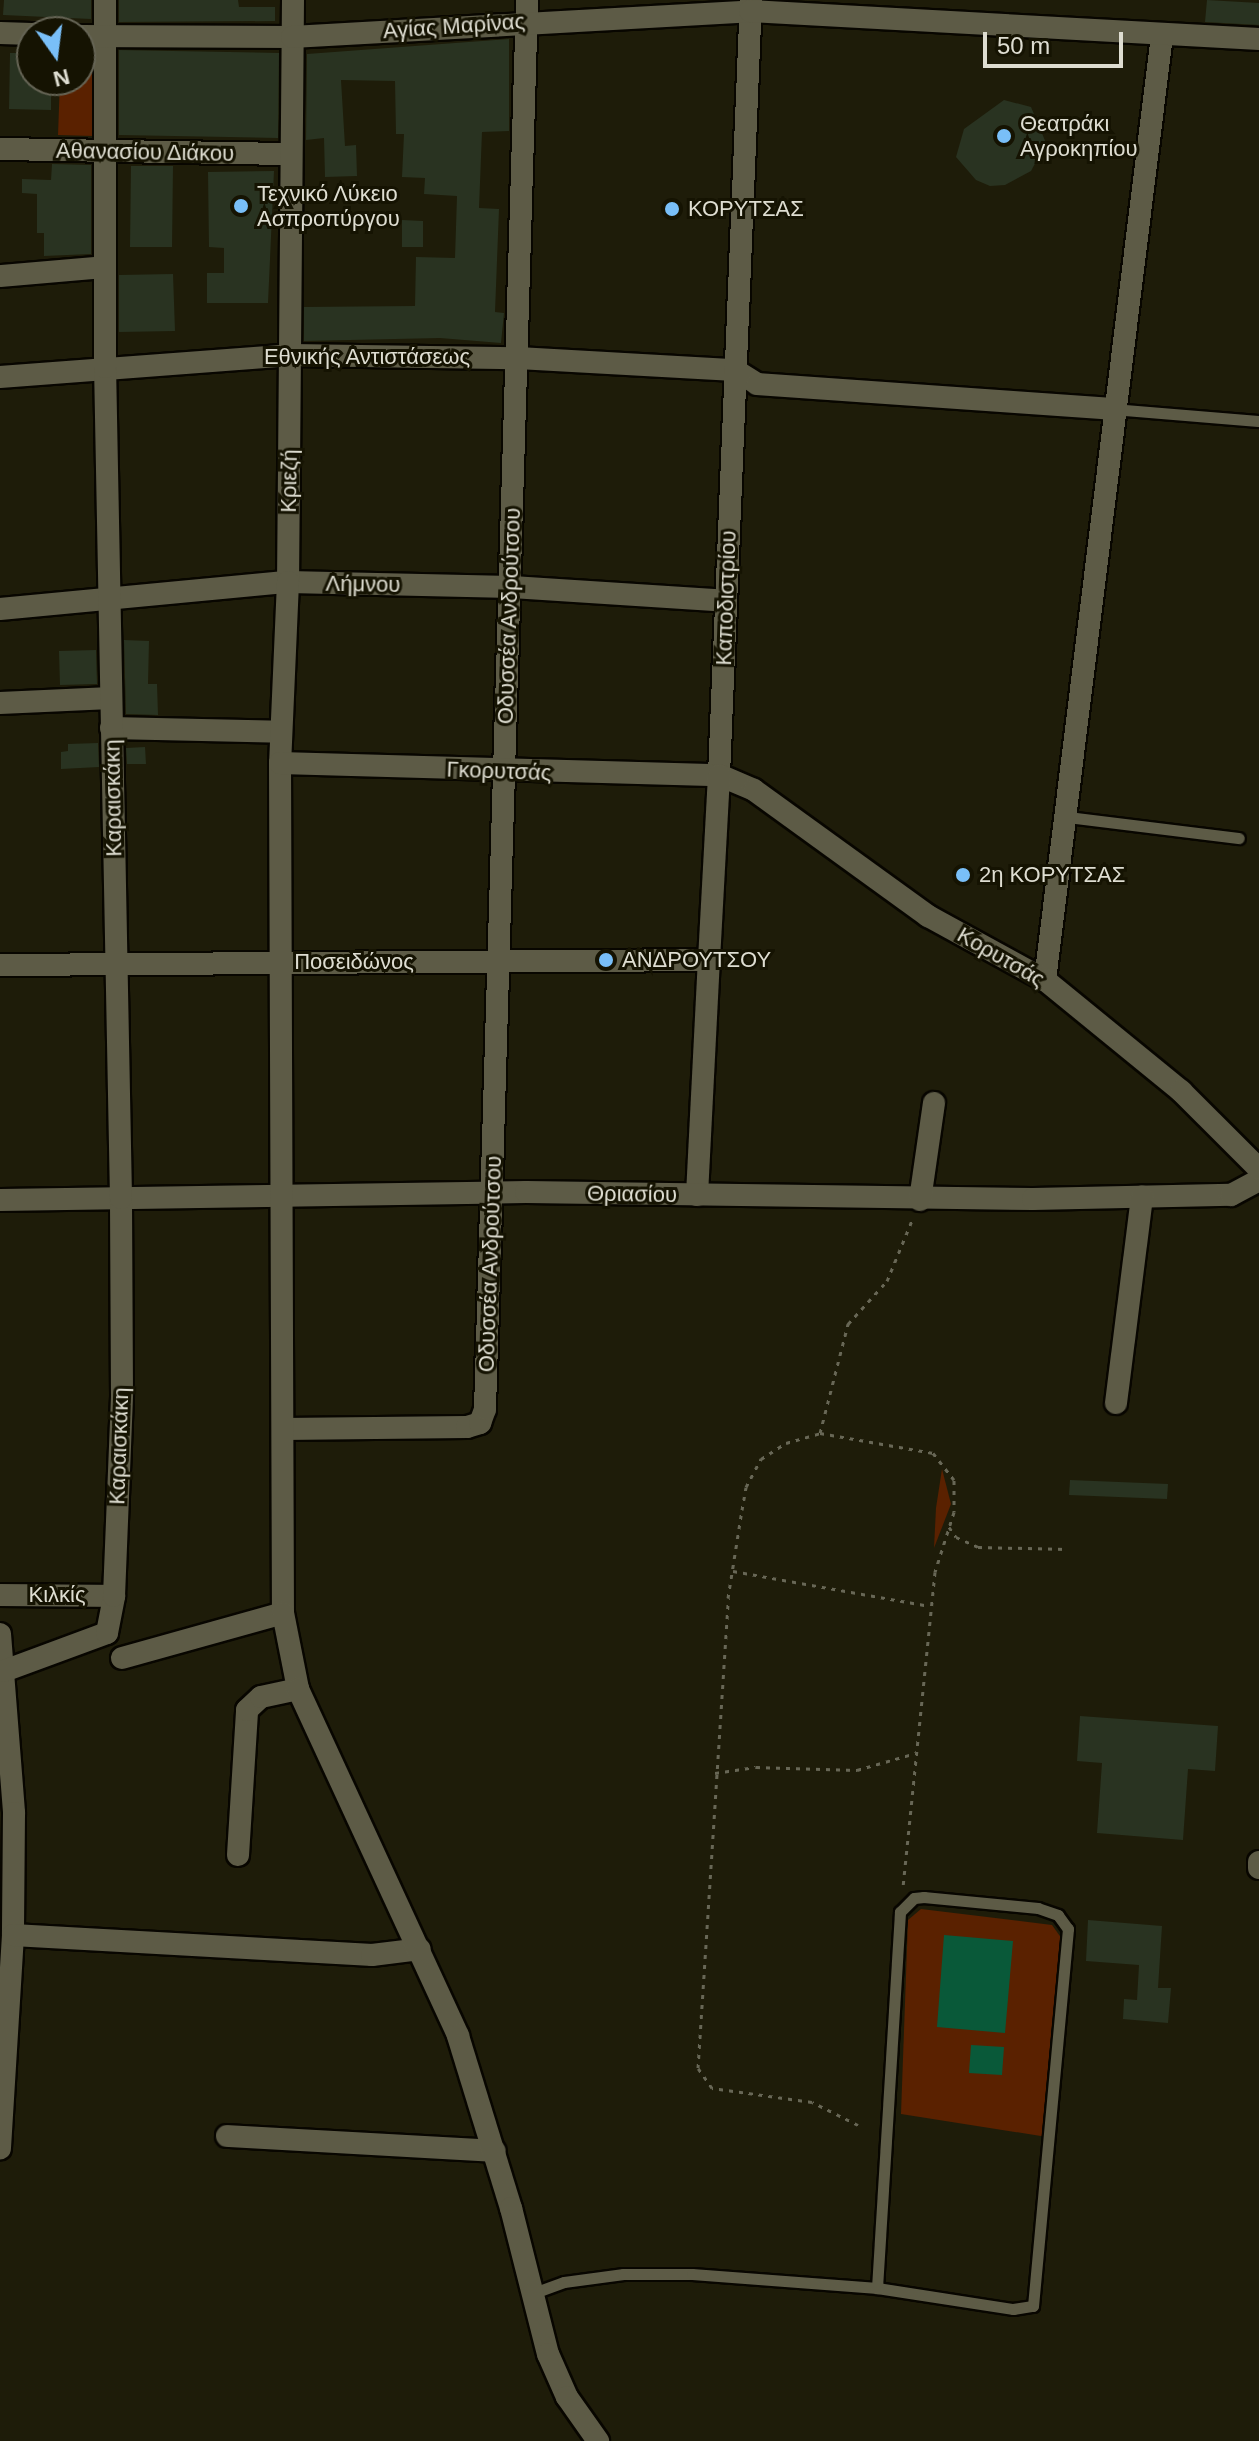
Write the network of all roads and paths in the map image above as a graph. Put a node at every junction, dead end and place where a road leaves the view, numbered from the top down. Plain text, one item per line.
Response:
1 (105, 0) edge
2 (293, 0) edge
3 (750, 5) edge
4 (526, 10) edge
5 (1162, 35) junction
6 (96, 36) edge
7 (105, 36) junction
8 (292, 37) junction
9 (1259, 39) edge
10 (0, 149) edge
11 (105, 151) junction
12 (289, 154) junction
13 (105, 267) junction
14 (0, 276) edge
15 (291, 355) junction
16 (518, 358) junction
17 (105, 367) junction
18 (735, 370) junction
19 (0, 377) edge
20 (1112, 409) junction
21 (1259, 421) edge
22 (288, 582) junction
23 (512, 587) junction
24 (110, 597) junction
25 (726, 601) junction
26 (0, 609) edge
27 (111, 698) junction
28 (0, 703) edge
29 (111, 728) junction
30 (281, 732) junction
31 (280, 763) junction
32 (503, 771) junction
33 (719, 775) junction
34 (1067, 817) junction
35 (1239, 838) dead end
36 (709, 960) junction
37 (495, 961) junction
38 (284, 962) junction
39 (116, 964) junction
40 (0, 965) edge
41 (1045, 980) junction
42 (934, 1103) dead end
43 (1259, 1169) edge
44 (1259, 1180) edge
45 (493, 1192) junction
46 (284, 1195) junction
47 (697, 1195) junction
48 (1142, 1197) junction
49 (121, 1198) junction
50 (0, 1200) edge
51 (920, 1200) junction
52 (1116, 1403) dead end
53 (283, 1429) junction
54 (820, 1433) junction
55 (949, 1527) junction
56 (1067, 1549) dead end
57 (733, 1571) junction
58 (0, 1595) edge
59 (114, 1596) junction
60 (932, 1607) junction
61 (283, 1613) junction
62 (0, 1634) edge
63 (122, 1658) dead end
64 (4, 1671) junction
65 (298, 1689) junction
66 (4, 1710) edge
67 (916, 1753) junction
68 (715, 1773) junction
69 (238, 1855) dead end
70 (906, 1903) junction
71 (13, 1935) junction
72 (420, 1949) junction
73 (858, 2125) dead end
74 (227, 2136) dead end
75 (0, 2149) edge
76 (495, 2151) junction
77 (877, 2288) junction
78 (531, 2294) junction
79 (598, 2441) edge

1 - 7 street, Καραισκάκη
2 - 8 street, Κριεζή
3 - 4 street, Αγίας Μαρίνας
3 - 5 street, Αγίας Μαρίνας
3 - 18 street, Καποδιστρίου
4 - 8 street, Αγίας Μαρίνας
4 - 16 street, Οδυσσέα Ανδρούτσου
5 - 9 street, Αγίας Μαρίνας
5 - 20 street
6 - 7 street, Αγίας Μαρίνας
7 - 8 street, Αγίας Μαρίνας
7 - 11 street, Καραισκάκη
8 - 12 street, Κριεζή
10 - 11 street, Αθανασίου Διάκου
11 - 12 street, Αθανασίου Διάκου
11 - 13 street, Καραισκάκη
12 - 15 street, Κριεζή
13 - 14 street
13 - 17 street, Καραισκάκη
15 - 16 street, Εθνικής Αντιστάσεως
15 - 17 street, Εθνικής Αντιστάσεως
15 - 22 street, Κριεζή
16 - 18 street, Εθνικής Αντιστάσεως
16 - 23 street, Οδυσσέα Ανδρούτσου
17 - 19 street, Εθνικής Αντιστάσεως
17 - 24 street, Καραισκάκη
18 - 20 street, Εθνικής Αντιστάσεως
18 - 25 street, Καποδιστρίου
20 - 21 lane
20 - 34 street
22 - 23 street, Λήμνου
22 - 24 street, Λήμνου
22 - 30 street, Κριεζή
23 - 25 street, Λήμνου
23 - 32 street, Οδυσσέα Ανδρούτσου
24 - 26 street, Λήμνου
24 - 27 street, Καραισκάκη
25 - 33 street, Καποδιστρίου
27 - 28 street
27 - 29 street, Καραισκάκη
29 - 30 street
29 - 39 street, Καραισκάκη
30 - 31 street, Κριεζή
31 - 32 street, Γκορυτσάς
31 - 38 street, Κριεζή
32 - 33 street, Γκορυτσάς
32 - 37 street, Οδυσσέα Ανδρούτσου
33 - 36 street, Καποδιστρίου
33 - 41 street, Κορυτσάς
34 - 35 lane
34 - 41 street
36 - 37 street, Ποσειδώνος
36 - 47 street, Καποδιστρίου
37 - 38 street, Ποσειδώνος
37 - 45 street, Οδυσσέα Ανδρούτσου
38 - 39 street, Ποσειδώνος
38 - 46 street, Κριεζή
39 - 40 street, Ποσειδώνος
39 - 49 street, Καραισκάκη
41 - 43 street, Κορυτσάς
42 - 51 street
44 - 48 street, Θριασίου
45 - 46 street, Θριασίου
45 - 47 street, Θριασίου
45 - 53 street, Οδυσσέα Ανδρούτσου
46 - 49 street, Θριασίου
46 - 53 street, Κριεζή
47 - 51 street, Θριασίου
48 - 51 street, Θριασίου
48 - 52 street
49 - 50 street, Θριασίου
49 - 59 street, Καραισκάκη
51 - 54 path
53 - 61 street, Κριεζή
54 - 55 path
54 - 57 path
55 - 56 path
55 - 60 path
57 - 60 path
57 - 68 path
58 - 59 street, Κιλκίς
59 - 64 street, Καραισκάκη
60 - 67 path
61 - 63 street
61 - 65 street, Κριεζή
62 - 64 street
64 - 66 street
65 - 69 street
65 - 72 street, Κριεζή
66 - 71 street
67 - 68 path
67 - 70 path
68 - 73 path
70 - 77 lane
70 - 77 lane
71 - 72 street
71 - 75 street
72 - 76 street, Κριεζή
74 - 76 street
76 - 78 street, Κριεζή
77 - 78 lane
78 - 79 street, Κριεζή

